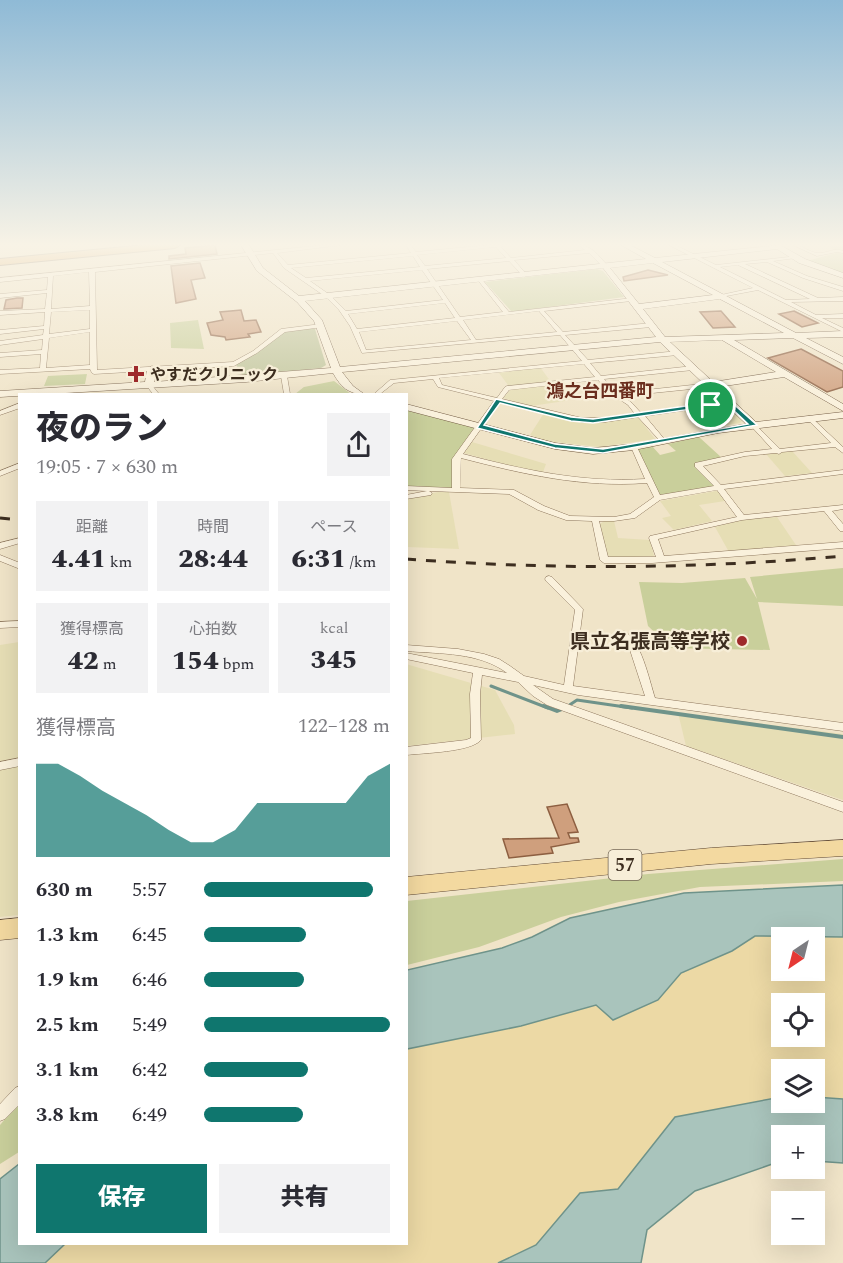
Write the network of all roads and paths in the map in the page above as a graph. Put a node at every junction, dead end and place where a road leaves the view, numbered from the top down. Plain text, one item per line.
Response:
1 (48, 304) edge
2 (92, 304) edge
3 (302, 304) edge
4 (336, 304) edge
5 (422, 304) edge
6 (449, 304) edge
7 (500, 304) edge
8 (586, 304) edge
9 (635, 304) edge
10 (661, 304) edge
11 (738, 304) edge
12 (791, 304) edge
13 (637, 307) junction
14 (92, 309) junction
15 (540, 309) junction
16 (48, 311) junction
17 (1, 313) edge
18 (345, 313) junction
19 (507, 313) junction
20 (816, 316) junction
21 (843, 316) edge
22 (459, 319) junction
23 (651, 325) junction
24 (321, 326) junction
25 (47, 327) junction
26 (93, 330) junction
27 (356, 331) junction
28 (0, 332) edge
29 (560, 332) junction
30 (843, 332) edge
31 (793, 334) junction
32 (721, 336) junction
33 (46, 337) junction
34 (662, 339) junction
35 (474, 340) junction
36 (0, 344) edge
37 (572, 346) junction
38 (45, 352) junction
39 (678, 353) junction
40 (0, 355) edge
41 (584, 360) junction
42 (843, 361) edge
43 (93, 367) junction
44 (693, 368) junction
45 (152, 369) junction
46 (43, 370) junction
47 (337, 370) junction
48 (495, 370) junction
49 (0, 372) edge
50 (784, 374) junction
51 (284, 376) junction
52 (435, 376) junction
53 (600, 378) junction
54 (148, 385) junction
55 (711, 385) junction
56 (507, 388) junction
57 (32, 393) edge
58 (155, 393) edge
59 (287, 393) edge
60 (358, 393) edge
61 (378, 393) edge
62 (0, 394) edge
63 (18, 394) edge
64 (616, 395) junction
65 (498, 401) junction
66 (729, 402) junction
67 (16, 406) edge
68 (0, 408) edge
69 (408, 408) edge
70 (843, 408) edge
71 (0, 413) edge
72 (638, 413) junction
73 (843, 415) edge
74 (809, 418) junction
75 (753, 425) junction
76 (479, 426) junction
77 (663, 441) junction
78 (837, 445) junction
79 (634, 447) junction
80 (843, 451) edge
81 (779, 452) junction
82 (459, 455) junction
83 (18, 466) edge
84 (843, 472) edge
85 (0, 474) edge
86 (650, 481) junction
87 (719, 487) junction
88 (408, 489) edge
89 (437, 490) junction
90 (456, 490) junction
91 (408, 497) edge
92 (658, 498) junction
93 (843, 507) edge
94 (827, 510) junction
95 (742, 518) junction
96 (595, 519) junction
97 (843, 529) edge
98 (18, 541) edge
99 (843, 545) edge
100 (0, 546) edge
101 (0, 558) edge
102 (661, 559) junction
103 (18, 565) edge
104 (549, 579) dead end
105 (18, 624) edge
106 (0, 625) edge
107 (624, 634) dead end
108 (408, 648) edge
109 (408, 656) edge
110 (478, 670) junction
111 (520, 680) junction
112 (568, 689) junction
113 (651, 700) junction
114 (843, 727) edge
115 (408, 751) edge
116 (18, 762) edge
117 (0, 766) edge
118 (843, 807) edge
119 (843, 849) edge
120 (408, 886) edge
121 (18, 928) edge
122 (0, 930) edge
123 (18, 1095) edge
124 (0, 1114) edge

1 - 16 street
2 - 14 street
3 - 24 street
4 - 18 street
5 - 18 street
6 - 22 street
7 - 19 street
8 - 15 street
9 - 13 street
10 - 13 street
11 - 31 street
12 - 20 street
13 - 23 street
14 - 16 street
14 - 26 street
15 - 19 street
15 - 29 street
16 - 17 street
16 - 25 street
18 - 27 street
19 - 22 street
20 - 21 street
20 - 30 street
22 - 27 street
22 - 35 street
23 - 29 street
23 - 34 street
24 - 45 street
24 - 47 street
25 - 28 street
25 - 33 street
26 - 33 street
26 - 43 street
27 - 35 street
29 - 35 street
29 - 37 street
30 - 31 street
31 - 32 street
31 - 42 street
32 - 34 street
32 - 50 street
33 - 36 street
33 - 38 street
34 - 37 street
34 - 39 street
37 - 41 street
37 - 47 street
38 - 40 street
38 - 46 street
39 - 41 street
39 - 44 street
41 - 48 street
41 - 53 street
43 - 45 street
43 - 46 street
44 - 53 street
44 - 55 street
45 - 54 street
46 - 49 street
47 - 51 street
47 - 60 street
48 - 52 street
48 - 56 street
50 - 55 street
50 - 70 street
51 - 54 street
51 - 59 street
52 - 61 street
52 - 65 street
53 - 56 street
53 - 64 street
54 - 57 street
54 - 58 street
55 - 64 street
55 - 66 street
56 - 65 street
62 - 63 street
64 - 72 street
65 - 72 street
65 - 76 street
66 - 72 street
66 - 75 street
67 - 68 street
67 - 71 street
69 - 76 street
72 - 77 street
73 - 74 street
74 - 75 street
74 - 78 street
75 - 77 street
75 - 81 street
76 - 79 street
76 - 82 street
77 - 79 street
78 - 80 street
78 - 81 street
79 - 86 street
81 - 87 street
82 - 86 street
82 - 90 street
83 - 85 street
84 - 87 street
86 - 92 street
87 - 92 street
87 - 95 street
88 - 89 street
89 - 90 street
89 - 91 street
90 - 96 street
92 - 96 street
93 - 94 street
94 - 95 street
94 - 97 street
95 - 102 street
96 - 102 street
98 - 100 street
99 - 102 street
101 - 103 street
104 - 112 street
105 - 106 street
107 - 113 street
108 - 111 street
109 - 110 street
110 - 111 street
110 - 115 street
111 - 112 street
111 - 118 street
112 - 113 street
113 - 114 street
116 - 117 street
119 - 120 main road, 57
121 - 122 main road
123 - 124 street

